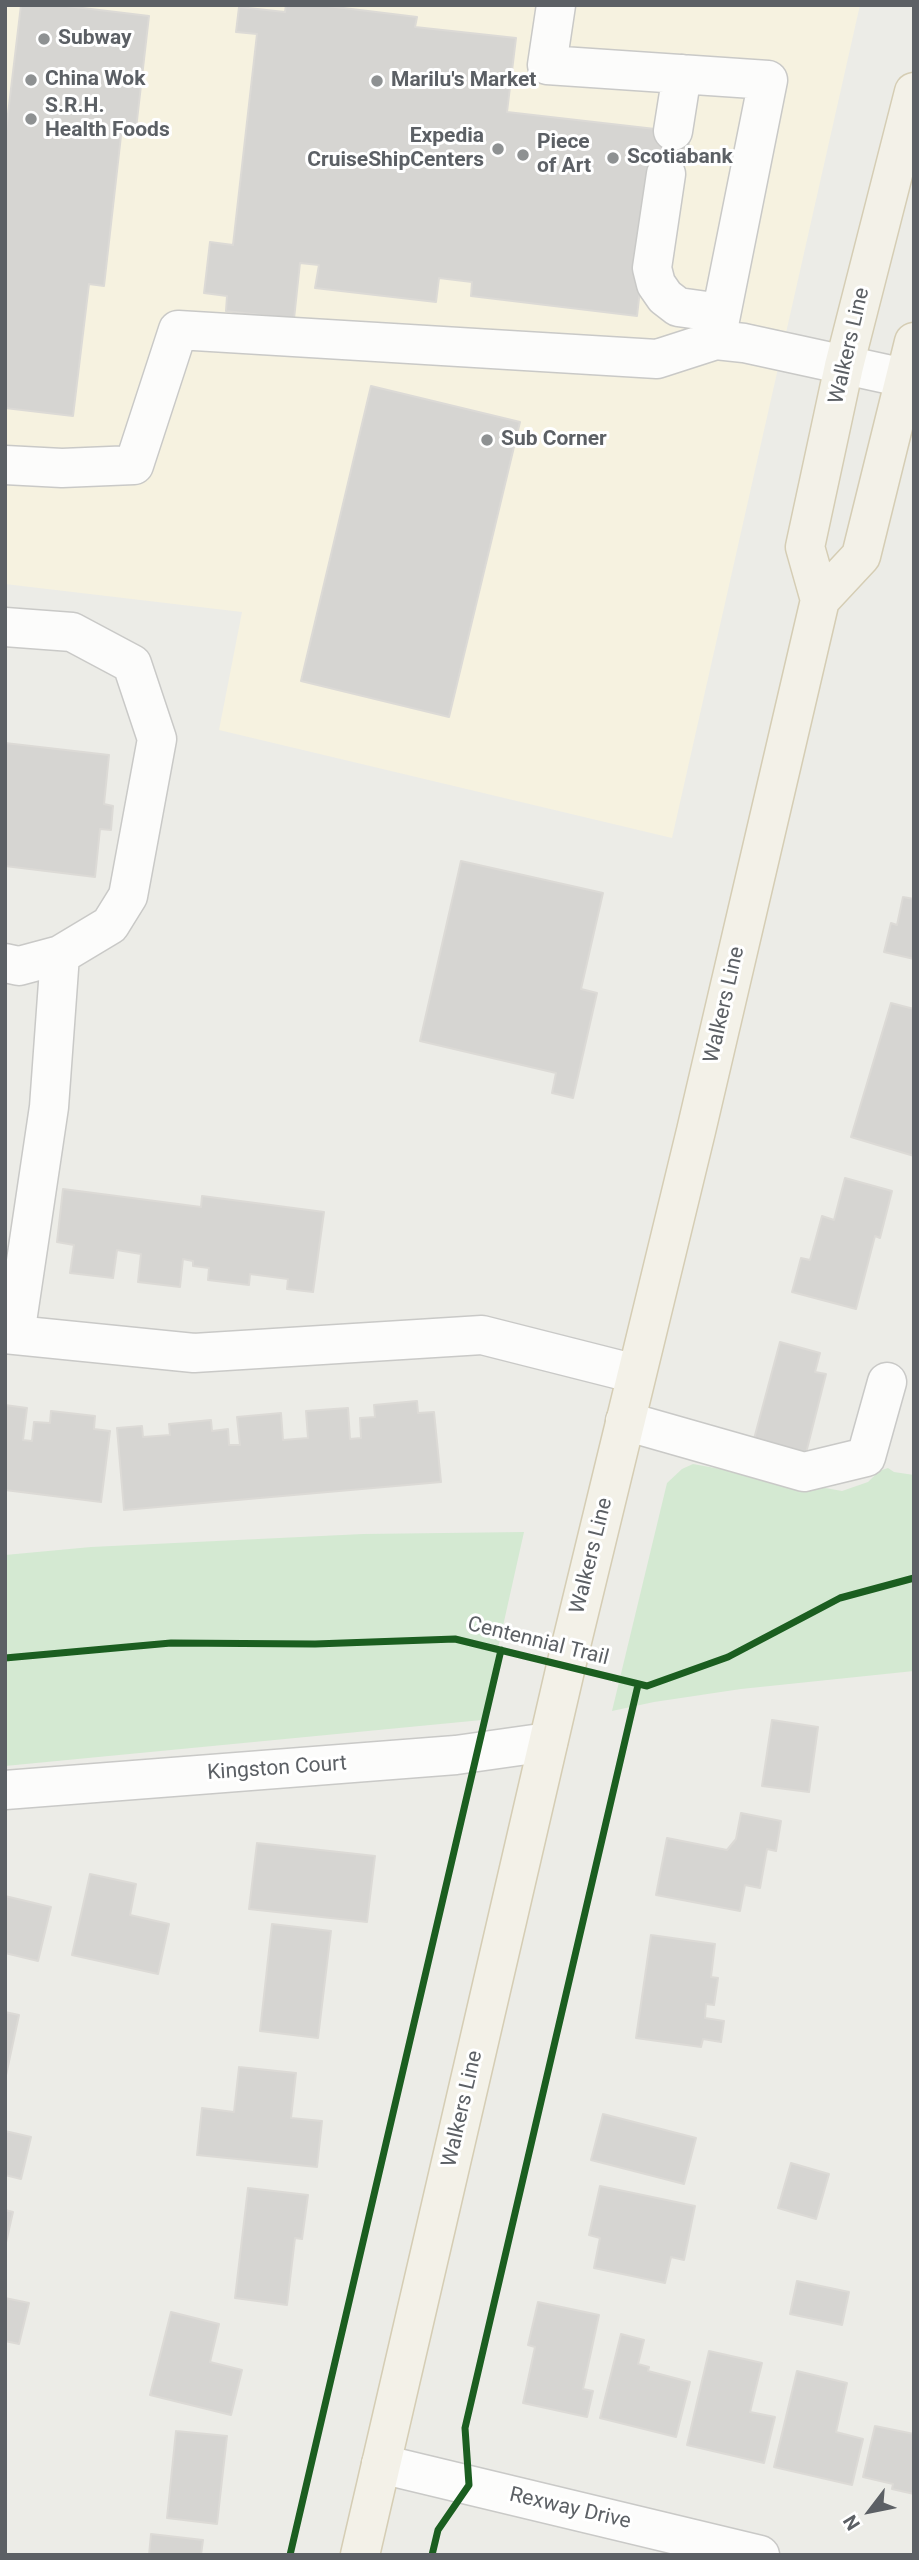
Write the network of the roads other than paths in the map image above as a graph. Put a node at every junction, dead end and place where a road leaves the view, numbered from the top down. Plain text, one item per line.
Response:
1 (556, 5) edge
2 (682, 74) junction
3 (914, 92) edge
4 (673, 131) dead end
5 (666, 174) dead end
6 (718, 326) junction
7 (844, 366) junction
8 (911, 367) edge
9 (5, 464) edge
10 (820, 600) junction
11 (5, 627) edge
12 (60, 955) junction
13 (5, 963) edge
14 (10, 1334) edge
15 (636, 1374) junction
16 (887, 1382) dead end
17 (625, 1421) junction
18 (548, 1742) junction
19 (5, 1790) edge
20 (381, 2464) junction
21 (359, 2555) edge
22 (760, 2555) edge

1 - 2 street
2 - 4 street
2 - 6 street
3 - 7 main road, Walkers Line
5 - 6 street
6 - 7 street
6 - 9 street
7 - 8 street
7 - 10 main road, Walkers Line
8 - 10 main road
10 - 15 main road, Walkers Line
11 - 12 street
12 - 13 street
12 - 14 street
14 - 15 street
15 - 17 main road, Walkers Line
16 - 17 street
17 - 18 main road, Walkers Line
18 - 19 street, Kingston Court
18 - 20 main road, Walkers Line
20 - 21 main road, Walkers Line
20 - 22 street, Rexway Drive

